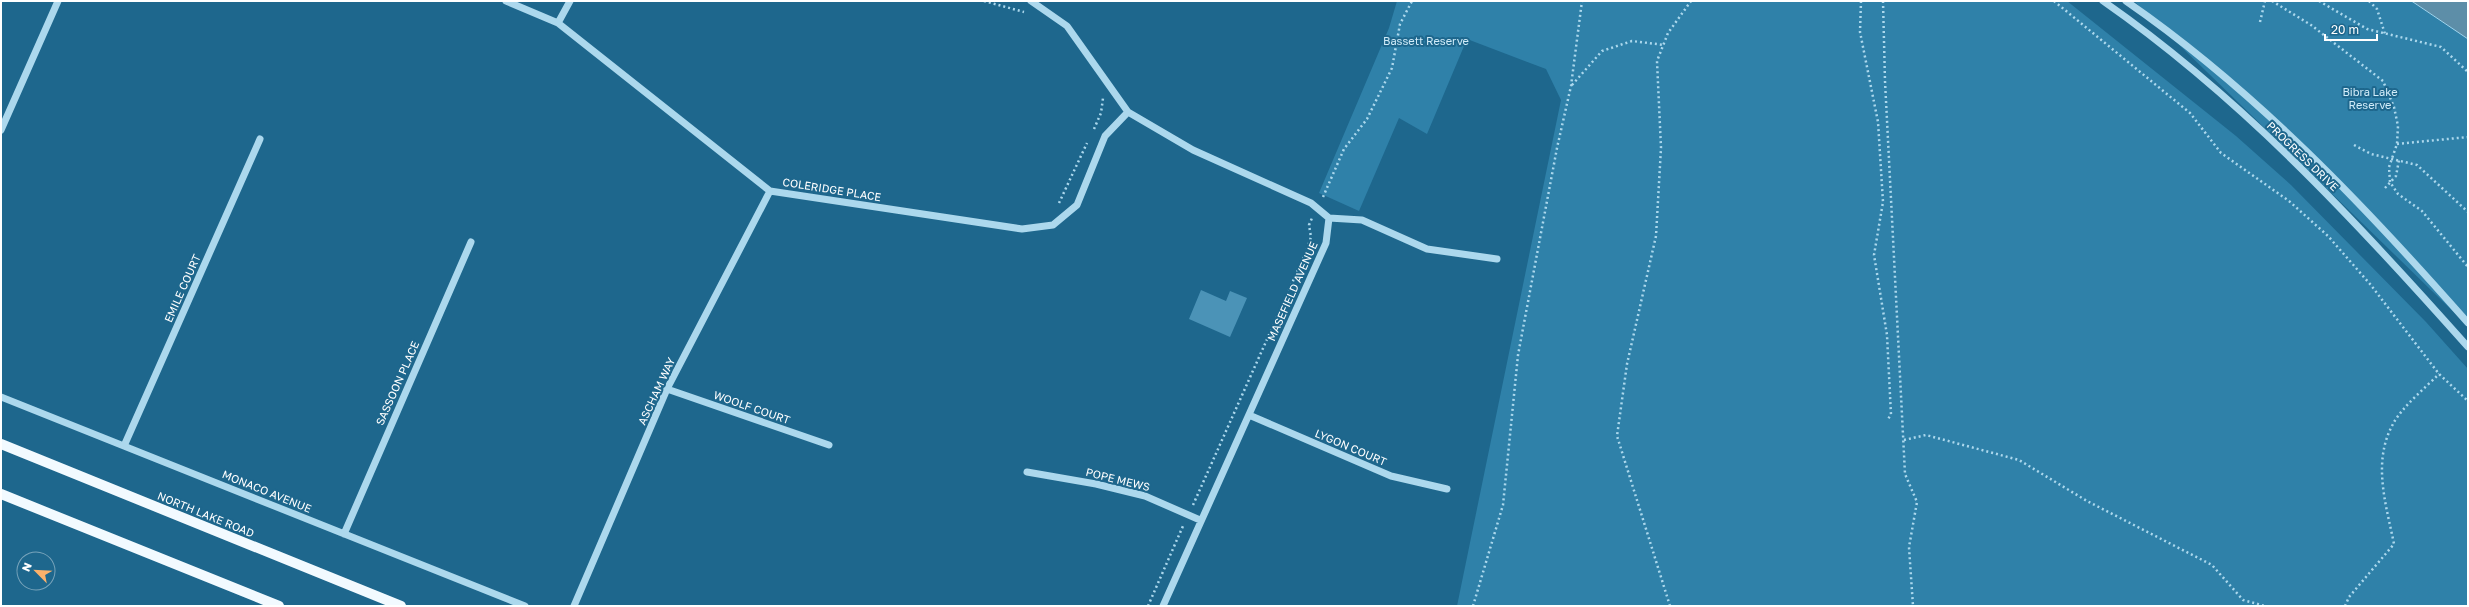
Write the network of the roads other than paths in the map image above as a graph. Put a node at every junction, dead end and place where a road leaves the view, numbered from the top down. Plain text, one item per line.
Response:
1 (58, 1) edge
2 (506, 1) edge
3 (570, 1) edge
4 (1031, 1) edge
5 (2103, 1) edge
6 (2126, 1) edge
7 (558, 23) junction
8 (1128, 112) junction
9 (2, 125) edge
10 (260, 139) dead end
11 (770, 191) junction
12 (1329, 218) junction
13 (471, 242) dead end
14 (1497, 259) dead end
15 (2468, 323) edge
16 (2468, 347) edge
17 (667, 389) junction
18 (1, 397) edge
19 (1249, 415) junction
20 (1, 444) edge
21 (830, 445) dead end
22 (124, 446) junction
23 (1026, 472) dead end
24 (1447, 489) dead end
25 (1, 494) edge
26 (1200, 520) junction
27 (344, 534) junction
28 (279, 606) edge
29 (401, 606) edge
30 (525, 606) edge
31 (574, 606) edge
32 (1163, 606) edge

1 - 9 street
2 - 7 street, COLERIDGE PLACE
3 - 7 street
4 - 8 street
5 - 16 street, PROGRESS DRIVE
6 - 15 street, PROGRESS DRIVE
7 - 11 street, COLERIDGE PLACE
8 - 11 street, COLERIDGE PLACE
8 - 12 street
10 - 22 street, EMILE COURT
11 - 17 street, ASCHAM WAY
12 - 14 street
12 - 19 street, MASEFIELD AVENUE
13 - 27 street, SASSOON PLACE
17 - 21 street, WOOLF COURT
17 - 31 street, ASCHAM WAY
18 - 22 street, MONACO AVENUE
19 - 24 street, LYGON COURT
19 - 26 street, MASEFIELD AVENUE
20 - 29 main road, NORTH LAKE ROAD
22 - 27 street, MONACO AVENUE
23 - 26 street, POPE MEWS
25 - 28 main road
26 - 32 street, MASEFIELD AVENUE
27 - 30 street, MONACO AVENUE

